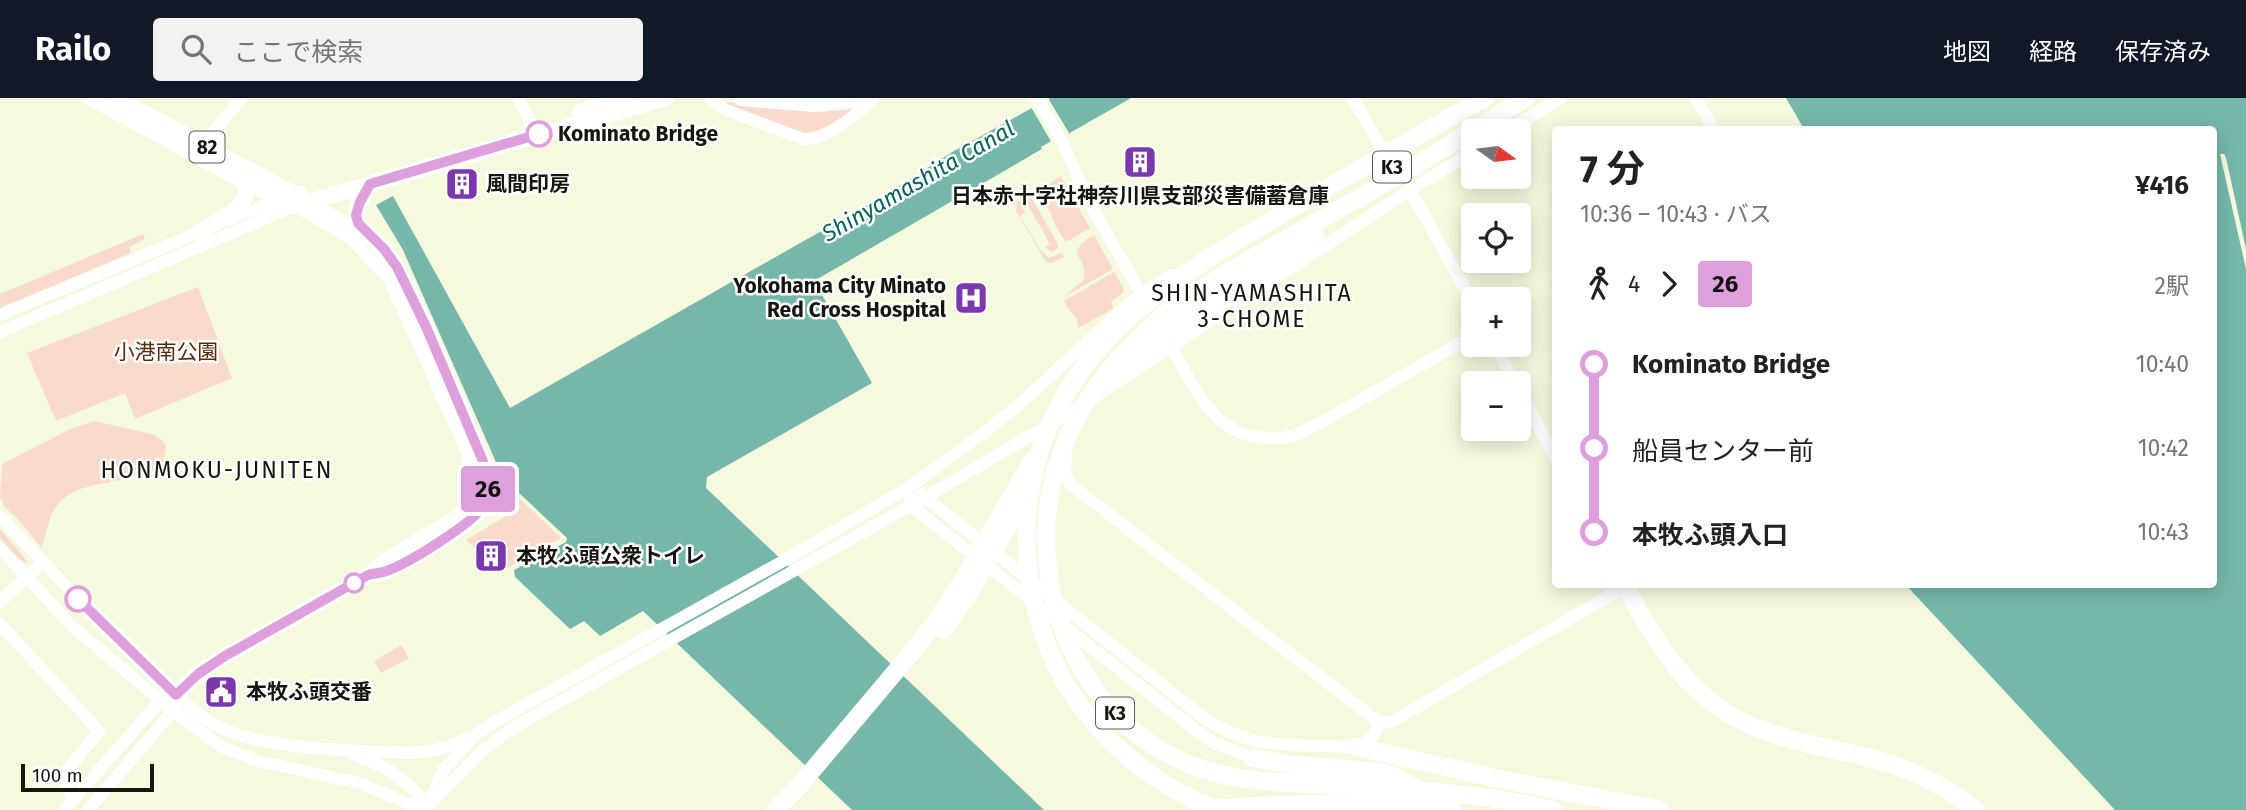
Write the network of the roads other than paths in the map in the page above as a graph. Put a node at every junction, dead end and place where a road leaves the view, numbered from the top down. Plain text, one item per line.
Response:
1 (91, 98) edge
2 (117, 98) edge
3 (242, 98) edge
4 (518, 98) edge
5 (624, 98) edge
6 (666, 98) edge
7 (710, 98) edge
8 (741, 98) edge
9 (868, 98) edge
10 (874, 98) edge
11 (1353, 98) edge
12 (1469, 98) edge
13 (1485, 98) edge
14 (1493, 98) edge
15 (1508, 98) edge
16 (1527, 98) edge
17 (1561, 98) edge
18 (1696, 98) edge
19 (1038, 100) edge
20 (602, 101) edge
21 (1500, 119) edge
22 (1526, 119) edge
23 (1712, 126) edge
24 (532, 127) junction
25 (196, 147) junction
26 (1461, 147) edge
27 (1383, 150) junction
28 (1461, 159) edge
29 (242, 180) junction
30 (370, 184) junction
31 (1410, 190) junction
32 (295, 200) junction
33 (198, 233) junction
34 (1464, 287) edge
35 (408, 289) junction
36 (1141, 294) junction
37 (1168, 312) junction
38 (0, 315) edge
39 (1132, 315) junction
40 (0, 332) edge
41 (1461, 342) edge
42 (1171, 347) junction
43 (1531, 412) edge
44 (1060, 418) junction
45 (1552, 452) edge
46 (909, 487) junction
47 (1031, 487) junction
48 (926, 497) junction
49 (910, 505) junction
50 (0, 516) edge
51 (0, 548) edge
52 (43, 562) junction
53 (789, 565) junction
54 (368, 575) junction
55 (27, 578) junction
56 (1621, 588) edge
57 (1628, 588) edge
58 (0, 602) edge
59 (0, 624) edge
60 (658, 638) junction
61 (176, 695) junction
62 (161, 700) junction
63 (173, 711) junction
64 (1380, 723) junction
65 (476, 736) junction
66 (1356, 747) junction
67 (342, 750) junction
68 (1253, 758) joint
69 (75, 799) junction
70 (426, 808) edge
71 (64, 810) edge
72 (88, 810) edge
73 (775, 810) edge
74 (792, 810) edge
75 (1200, 810) edge
76 (1216, 810) edge
77 (1444, 810) edge
78 (1452, 810) edge
79 (1553, 810) edge
80 (1661, 810) edge
81 (1975, 810) edge

1 - 25 main road, 82
2 - 25 main road, 82
3 - 25 street
4 - 24 street
5 - 20 main road
6 - 30 main road
7 - 10 street
8 - 9 main road
11 - 27 street
12 - 27 street
12 - 73 highway, K3
13 - 39 highway, K3
14 - 39 highway, K3
15 - 37 highway, K3
16 - 21 highway, K3
16 - 37 highway, K3
17 - 22 street
18 - 23 street
19 - 36 street
20 - 24 main road
24 - 32 main road
25 - 29 main road, 82
25 - 32 main road, 82
26 - 47 highway, K3
27 - 36 street
28 - 31 street
29 - 32 main road, 82
29 - 33 main road
30 - 32 main road
30 - 35 main road
31 - 34 street
31 - 42 street
32 - 33 street
32 - 35 street
32 - 40 street
32 - 54 street
33 - 38 street
35 - 54 street
36 - 42 street
36 - 46 street
37 - 79 highway, K3
39 - 47 highway, K3
41 - 42 street
42 - 44 street
43 - 45 street
44 - 48 street
44 - 64 street
46 - 48 street
46 - 49 street
46 - 53 street
47 - 74 highway, K3
47 - 76 highway, K3
48 - 49 street
48 - 66 street
49 - 53 street
49 - 68 street
50 - 52 street
51 - 55 street
52 - 55 street
52 - 61 street
53 - 60 street
54 - 61 street
55 - 58 street
55 - 62 street
56 - 64 street
57 - 81 highway
59 - 69 street
60 - 65 street
60 - 70 street
61 - 62 street
61 - 63 street
61 - 67 street
62 - 63 street
62 - 69 street
63 - 70 street
63 - 72 street
64 - 66 street
65 - 67 street
65 - 70 street
66 - 80 highway
67 - 70 street
68 - 77 highway
69 - 71 street
75 - 78 highway

